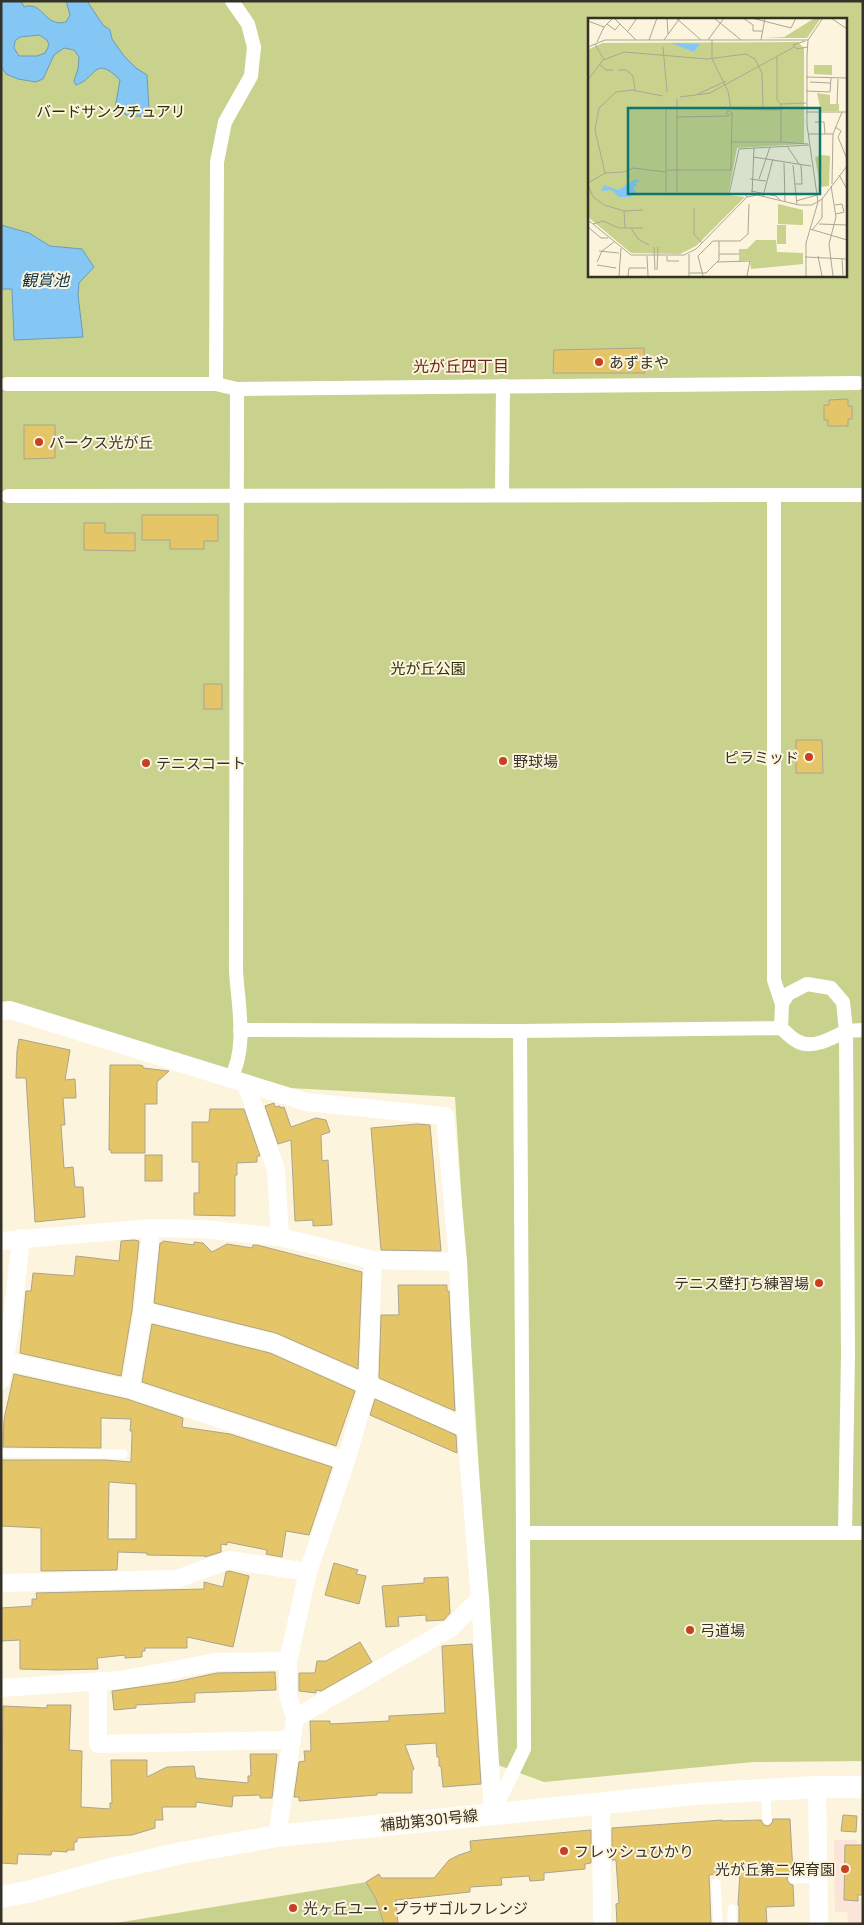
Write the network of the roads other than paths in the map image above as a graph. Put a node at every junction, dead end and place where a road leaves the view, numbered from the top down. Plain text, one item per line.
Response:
1 (232, 1) edge
2 (858, 383) dead end
3 (7, 384) dead end
4 (216, 384) junction
5 (503, 386) junction
6 (237, 389) junction
7 (236, 495) junction
8 (502, 495) junction
9 (774, 495) junction
10 (863, 495) edge
11 (8, 496) dead end
12 (782, 1004) junction
13 (1, 1011) edge
14 (781, 1028) junction
15 (240, 1030) junction
16 (863, 1030) edge
17 (520, 1031) junction
18 (846, 1031) junction
19 (238, 1082) junction
20 (151, 1228) junction
21 (280, 1236) junction
22 (21, 1238) junction
23 (1, 1241) edge
24 (372, 1260) junction
25 (458, 1262) junction
26 (142, 1311) junction
27 (848, 1355) junction
28 (863, 1355) edge
29 (3, 1360) edge
30 (1, 1380) edge
31 (368, 1385) junction
32 (130, 1389) junction
33 (466, 1428) junction
34 (1, 1453) edge
35 (123, 1454) dead end
36 (346, 1461) junction
37 (524, 1533) junction
38 (845, 1533) junction
39 (863, 1533) edge
40 (308, 1572) junction
41 (1, 1583) edge
42 (480, 1598) junction
43 (288, 1661) junction
44 (98, 1681) junction
45 (1, 1688) edge
46 (295, 1718) junction
47 (292, 1740) junction
48 (863, 1786) edge
49 (818, 1787) junction
50 (766, 1790) junction
51 (601, 1803) junction
52 (493, 1813) junction
53 (767, 1820) dead end
54 (277, 1836) junction
55 (818, 1878) junction
56 (793, 1879) dead end
57 (716, 1883) dead end
58 (1, 1897) edge
59 (732, 1909) dead end
60 (602, 1924) edge
61 (718, 1924) edge
62 (732, 1924) edge
63 (819, 1924) edge

1 - 4 street
2 - 5 street
3 - 4 street
4 - 6 street
5 - 6 street
5 - 8 street
6 - 7 street
7 - 8 street
7 - 11 street
7 - 15 street
8 - 9 street
9 - 10 street
9 - 12 street
12 - 14 street
12 - 18 street
13 - 19 street
14 - 17 street
14 - 18 street
15 - 17 street
15 - 19 street
16 - 18 street
17 - 37 street
18 - 27 street
19 - 21 street
19 - 25 street
20 - 21 street
20 - 22 street
20 - 26 street
21 - 24 street
22 - 23 street
22 - 29 street
24 - 25 street
24 - 31 street
25 - 33 street
26 - 31 street
26 - 32 street
27 - 28 street
27 - 38 street
29 - 30 street
29 - 32 street
31 - 33 street
31 - 36 street
32 - 36 street
33 - 42 street
34 - 35 lane
36 - 40 street
37 - 38 street
37 - 52 street
38 - 39 street
40 - 41 street
40 - 43 street
42 - 46 street
42 - 52 street
43 - 44 street
43 - 46 street
44 - 45 street
44 - 47 street
46 - 47 street
47 - 54 street
48 - 49 street, 補助第301号線
49 - 50 street, 補助第301号線
49 - 55 street
50 - 51 street, 補助第301号線
50 - 53 lane
51 - 52 street, 補助第301号線
51 - 60 street
52 - 54 street, 補助第301号線
54 - 58 street, 補助第301号線
55 - 56 lane
55 - 63 street
57 - 61 lane
59 - 62 lane

